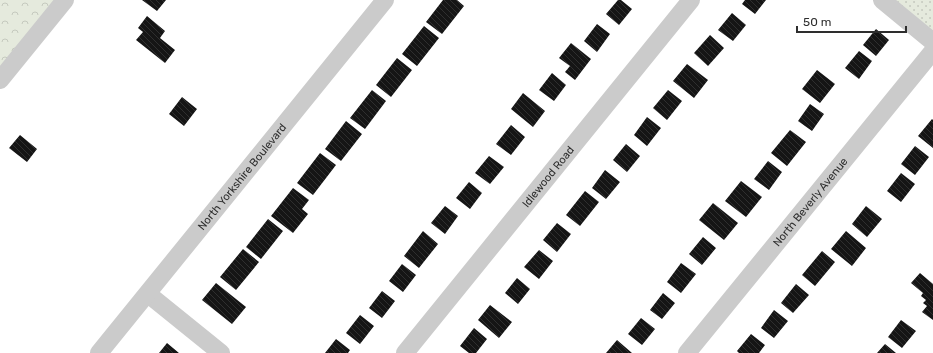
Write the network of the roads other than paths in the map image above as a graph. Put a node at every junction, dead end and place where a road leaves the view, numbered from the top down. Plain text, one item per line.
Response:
1 (65, 0) edge
2 (385, 0) edge
3 (692, 0) edge
4 (882, 0) edge
5 (933, 42) edge
6 (933, 51) edge
7 (0, 80) edge
8 (148, 294) junction
9 (99, 353) edge
10 (222, 353) edge
11 (405, 353) edge
12 (687, 353) edge

1 - 7 street
2 - 8 street, North Yorkshire Boulevard
3 - 11 street, Idlewood Road
4 - 5 street
6 - 12 street, North Beverly Avenue
8 - 9 street, North Yorkshire Boulevard
8 - 10 street

